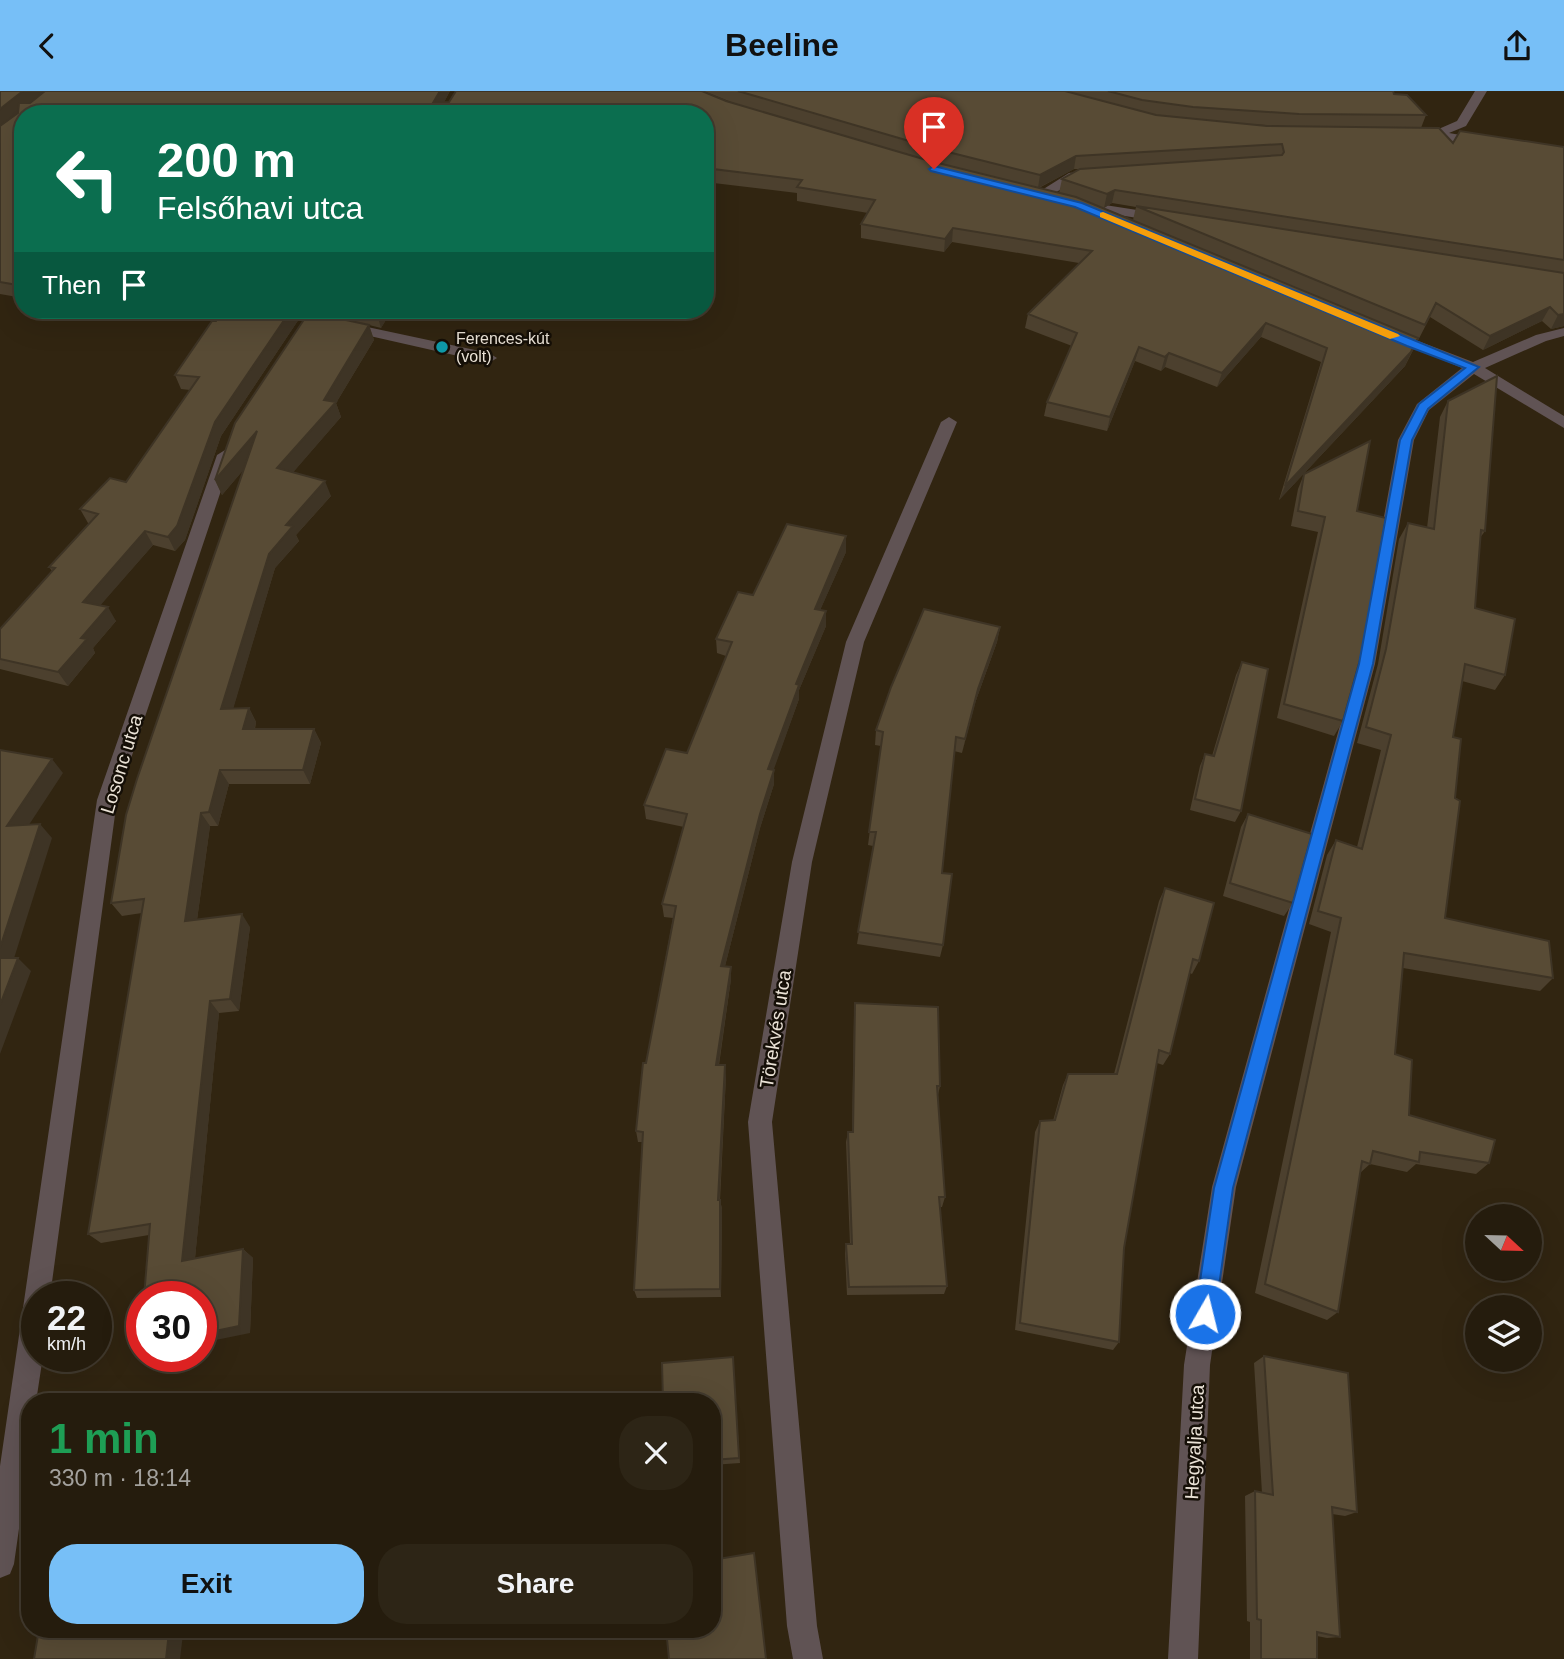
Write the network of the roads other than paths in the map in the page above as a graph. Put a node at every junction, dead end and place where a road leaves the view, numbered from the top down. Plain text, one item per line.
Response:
1 (1481, 91) edge
2 (1409, 135) edge
3 (1436, 135) junction
4 (1503, 146) edge
5 (1101, 174) edge
6 (1079, 205) junction
7 (1175, 220) edge
8 (1141, 231) edge
9 (322, 322) edge
10 (1376, 328) edge
11 (1564, 332) edge
12 (489, 358) dead end
13 (1473, 367) junction
14 (949, 422) dead end
15 (1564, 423) edge
16 (231, 436) edge
17 (40, 1281) edge
18 (27, 1372) edge
19 (24, 1393) edge
20 (21, 1414) edge
21 (0, 1564) edge
22 (808, 1659) edge
23 (1183, 1659) edge

1 - 3 street
2 - 3 street
3 - 4 street
5 - 6 street
6 - 7 street
6 - 8 street
9 - 12 street
10 - 13 street
11 - 13 street, Hegyalja utca
13 - 15 street
13 - 23 street, Hegyalja utca
14 - 22 street, Törekvés utca
16 - 17 street, Losonc utca
18 - 19 street, Losonc utca
20 - 21 street, Losonc utca

